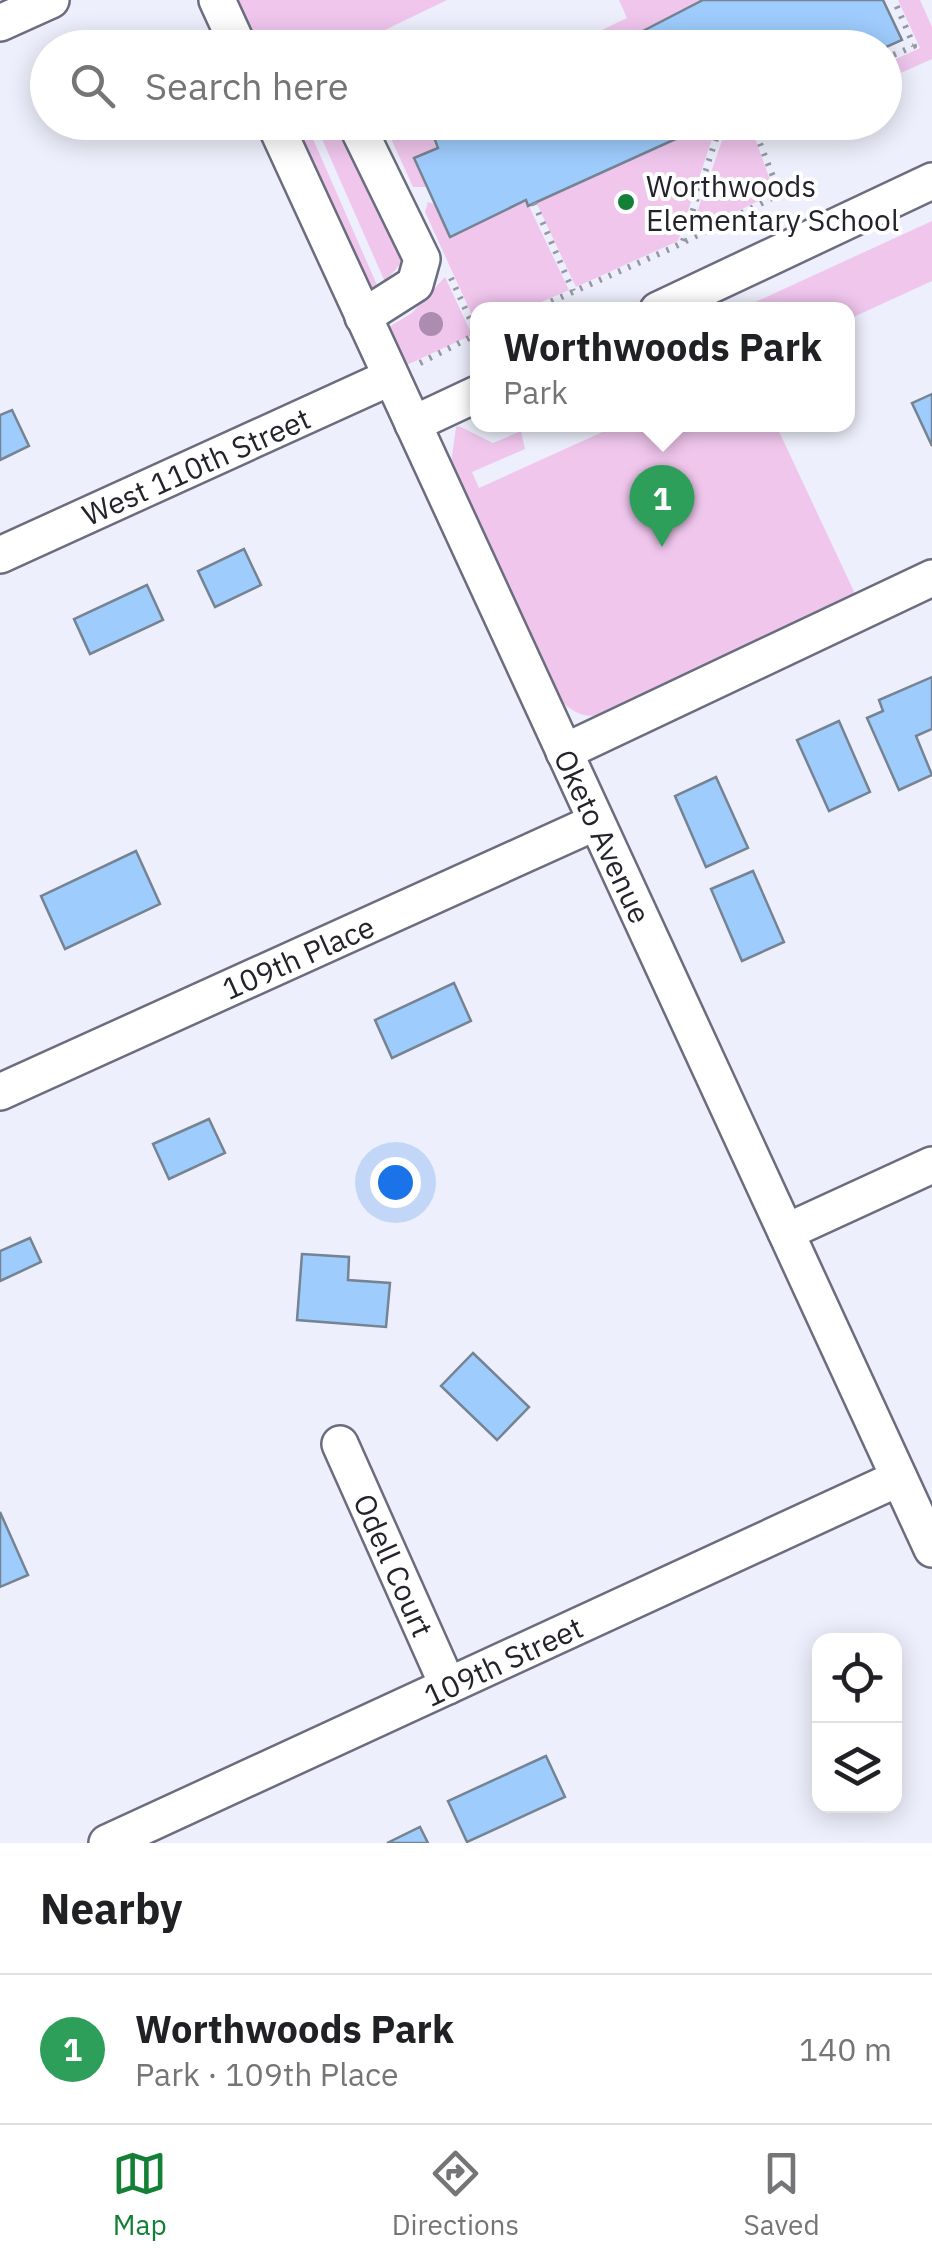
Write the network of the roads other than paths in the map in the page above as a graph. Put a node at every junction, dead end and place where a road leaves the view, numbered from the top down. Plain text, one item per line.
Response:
1 (51, 0) edge
2 (217, 0) edge
3 (0, 23) edge
4 (231, 30) edge
5 (282, 140) edge
6 (364, 140) edge
7 (932, 181) edge
8 (675, 302) edge
9 (364, 317) junction
10 (406, 370) junction
11 (470, 397) edge
12 (413, 424) junction
13 (0, 556) edge
14 (932, 578) edge
15 (564, 752) junction
16 (596, 822) junction
17 (0, 1092) edge
18 (932, 1165) edge
19 (786, 1232) junction
20 (340, 1444) dead end
21 (899, 1478) junction
22 (932, 1550) edge
23 (448, 1686) junction
24 (106, 1843) edge

1 - 3 street
2 - 4 street
5 - 9 street, Oketo Avenue
6 - 9 street
7 - 8 street
9 - 10 street, Oketo Avenue
10 - 12 street, Oketo Avenue
10 - 13 street, West 110th Street
11 - 12 street
12 - 15 street, Oketo Avenue
14 - 15 street
15 - 16 street, Oketo Avenue
16 - 17 street, 109th Place
16 - 19 street, Oketo Avenue
18 - 19 street
19 - 21 street, Oketo Avenue
20 - 23 street, Odell Court
21 - 22 street, Oketo Avenue
21 - 23 street, 109th Street
23 - 24 street, 109th Street

